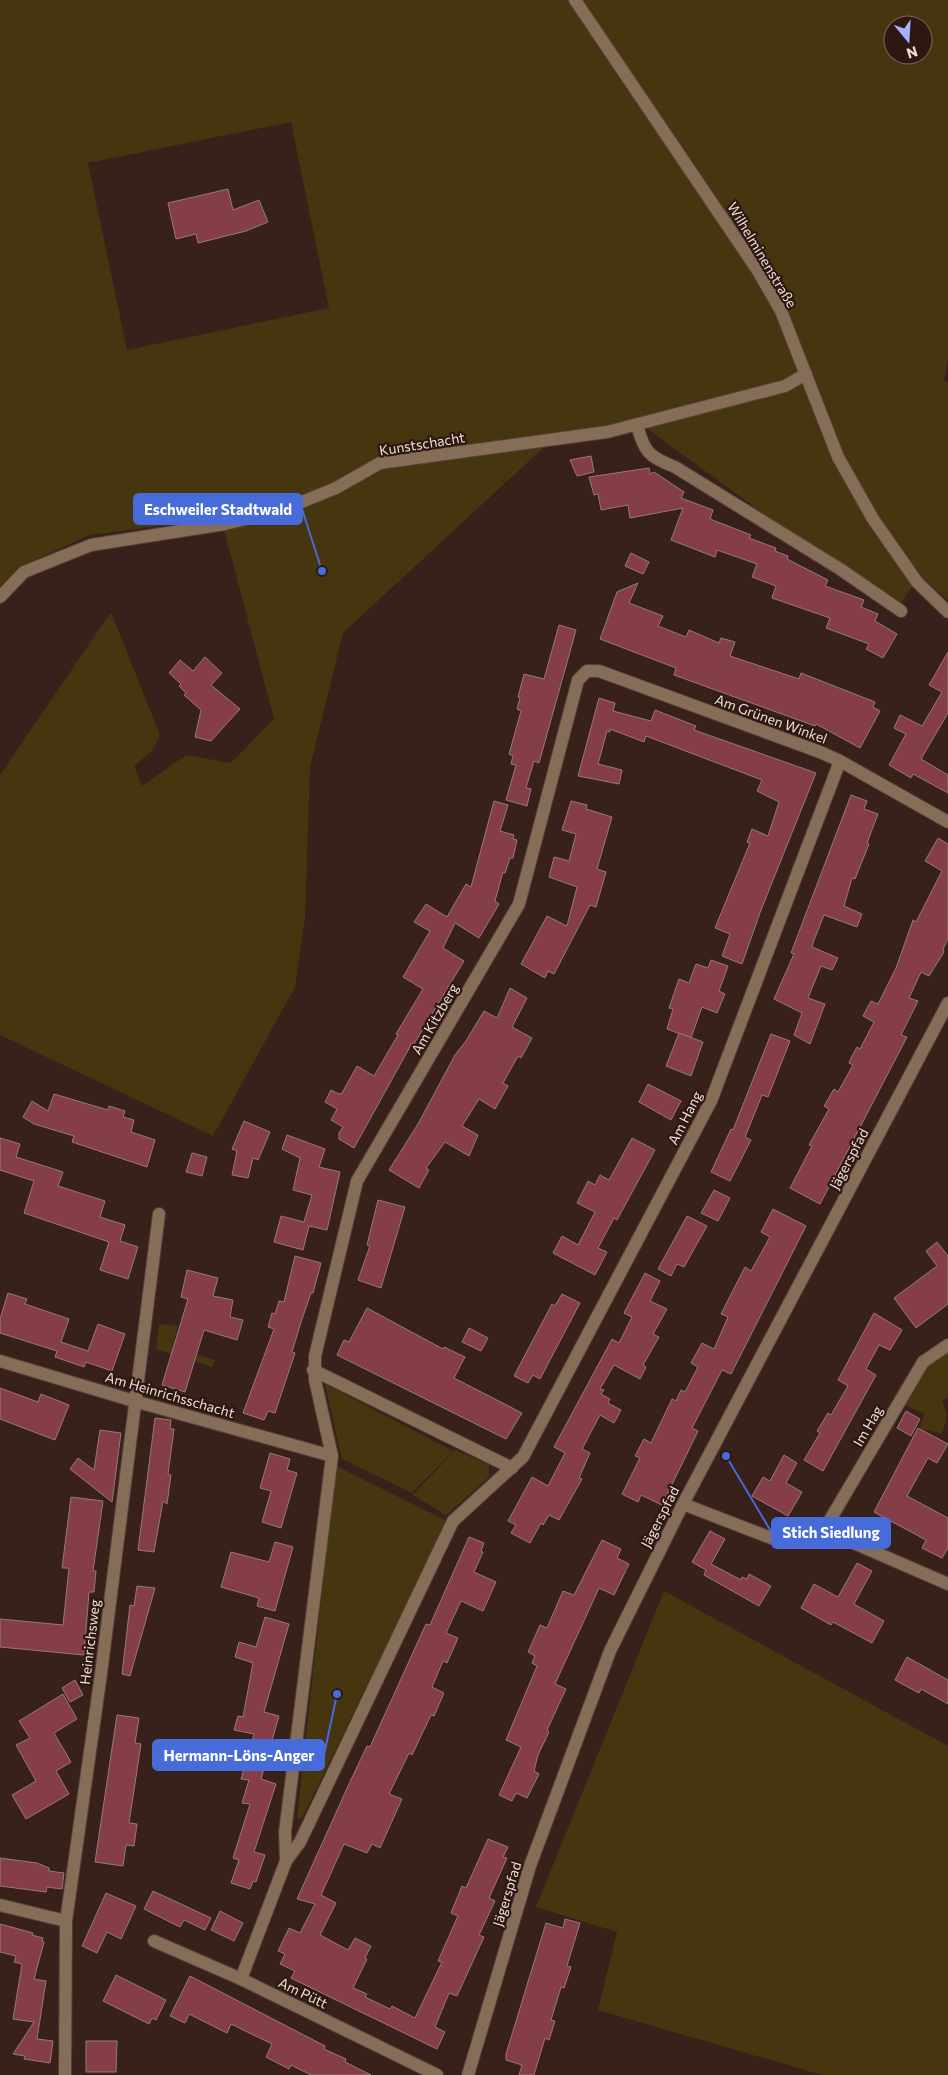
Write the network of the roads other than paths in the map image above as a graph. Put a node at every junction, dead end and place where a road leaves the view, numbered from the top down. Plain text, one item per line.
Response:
1 (575, 0) edge
2 (806, 374) junction
3 (637, 425) junction
4 (0, 597) edge
5 (901, 611) dead end
6 (948, 612) edge
7 (578, 680) joint
8 (840, 761) junction
9 (948, 822) edge
10 (948, 1003) edge
11 (159, 1214) dead end
12 (948, 1345) edge
13 (0, 1361) edge
14 (313, 1370) junction
15 (134, 1402) junction
16 (332, 1456) junction
17 (512, 1468) junction
18 (683, 1504) junction
19 (824, 1530) junction
20 (948, 1584) edge
21 (286, 1861) junction
22 (0, 1905) edge
23 (66, 1921) junction
24 (154, 1941) dead end
25 (241, 1979) junction
26 (65, 2075) edge
27 (436, 2075) edge
28 (468, 2075) edge

1 - 2 street, Wilhelminenstraße
2 - 3 street, Kunstschacht
2 - 6 street, Wilhelminenstraße
3 - 4 street, Kunstschacht
3 - 5 street
7 - 8 street, Am Grünen Winkel
7 - 14 street, Am Kitzberg
8 - 9 street, Am Grünen Winkel
8 - 17 street, Am Hang
10 - 18 street, Jägerspfad
11 - 15 street, Heinrichsweg
12 - 19 street, Im Hag
13 - 15 street, Am Heinrichsschacht
14 - 16 street
14 - 17 street
15 - 16 street, Am Heinrichsschacht
15 - 23 street, Heinrichsweg
16 - 21 street
17 - 21 street, Am Hang
18 - 19 street
18 - 28 street, Jägerspfad
19 - 20 street
21 - 25 street
22 - 23 street
23 - 26 street, Heinrichsweg
24 - 25 street, Am Pütt
25 - 27 street, Am Pütt

